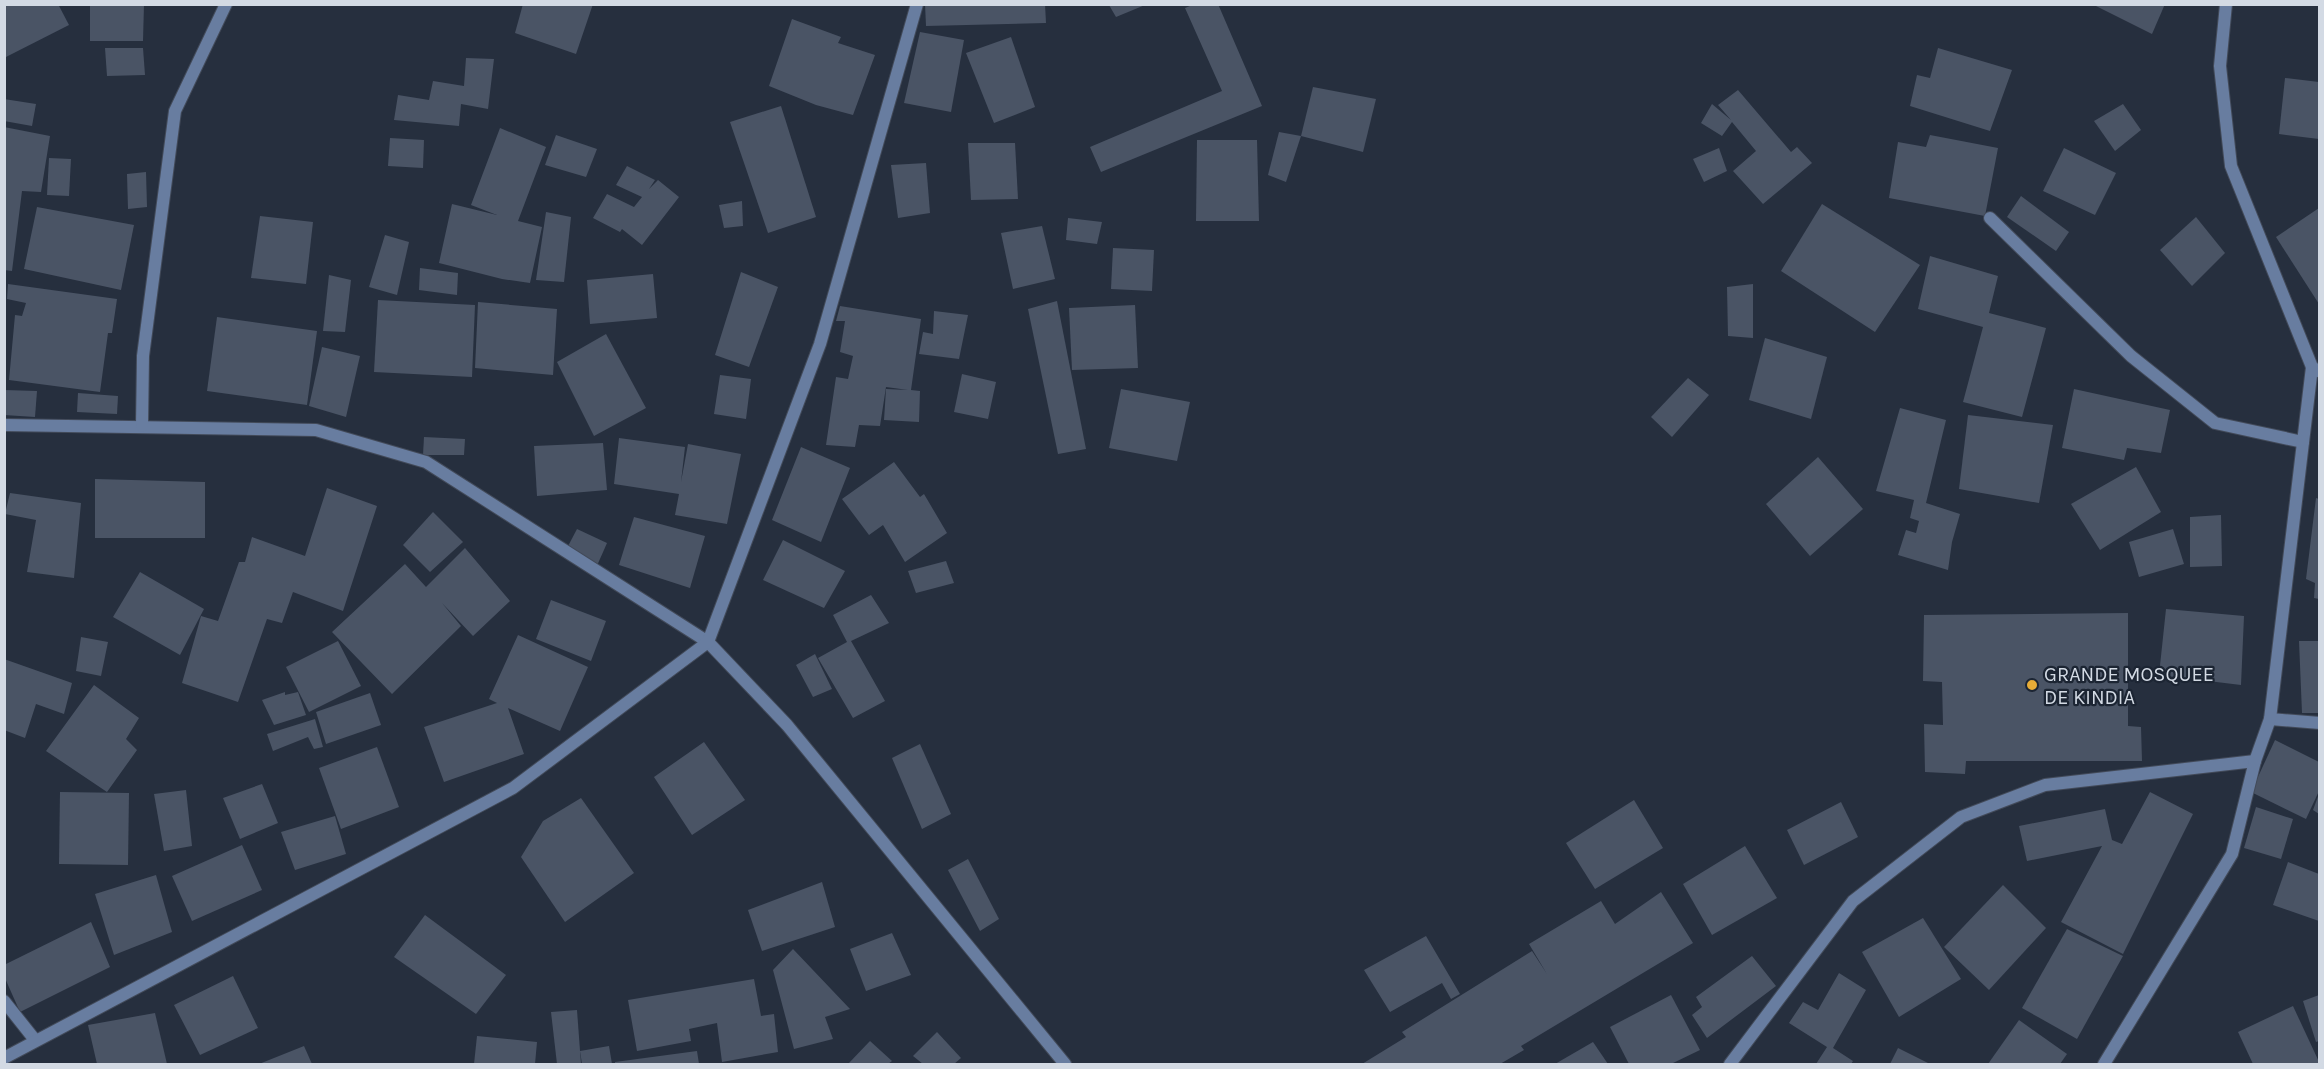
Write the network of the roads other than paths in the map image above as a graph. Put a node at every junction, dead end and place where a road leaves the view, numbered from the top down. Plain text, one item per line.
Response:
1 (226, 4) edge
2 (917, 4) edge
3 (2226, 4) edge
4 (1990, 218) dead end
5 (2316, 369) edge
6 (4, 424) edge
7 (142, 426) junction
8 (2303, 442) junction
9 (708, 642) junction
10 (2270, 719) junction
11 (2319, 723) edge
12 (2256, 761) junction
13 (4, 1000) edge
14 (35, 1040) junction
15 (4, 1058) edge
16 (1065, 1065) edge
17 (1730, 1065) edge
18 (2104, 1065) edge

1 - 7 street
2 - 9 street
3 - 5 street
4 - 8 street
5 - 8 street
6 - 7 street
7 - 9 street
8 - 10 street
9 - 14 street
9 - 16 street
10 - 11 street
10 - 12 street
12 - 17 street
12 - 18 street
13 - 14 street
14 - 15 street

